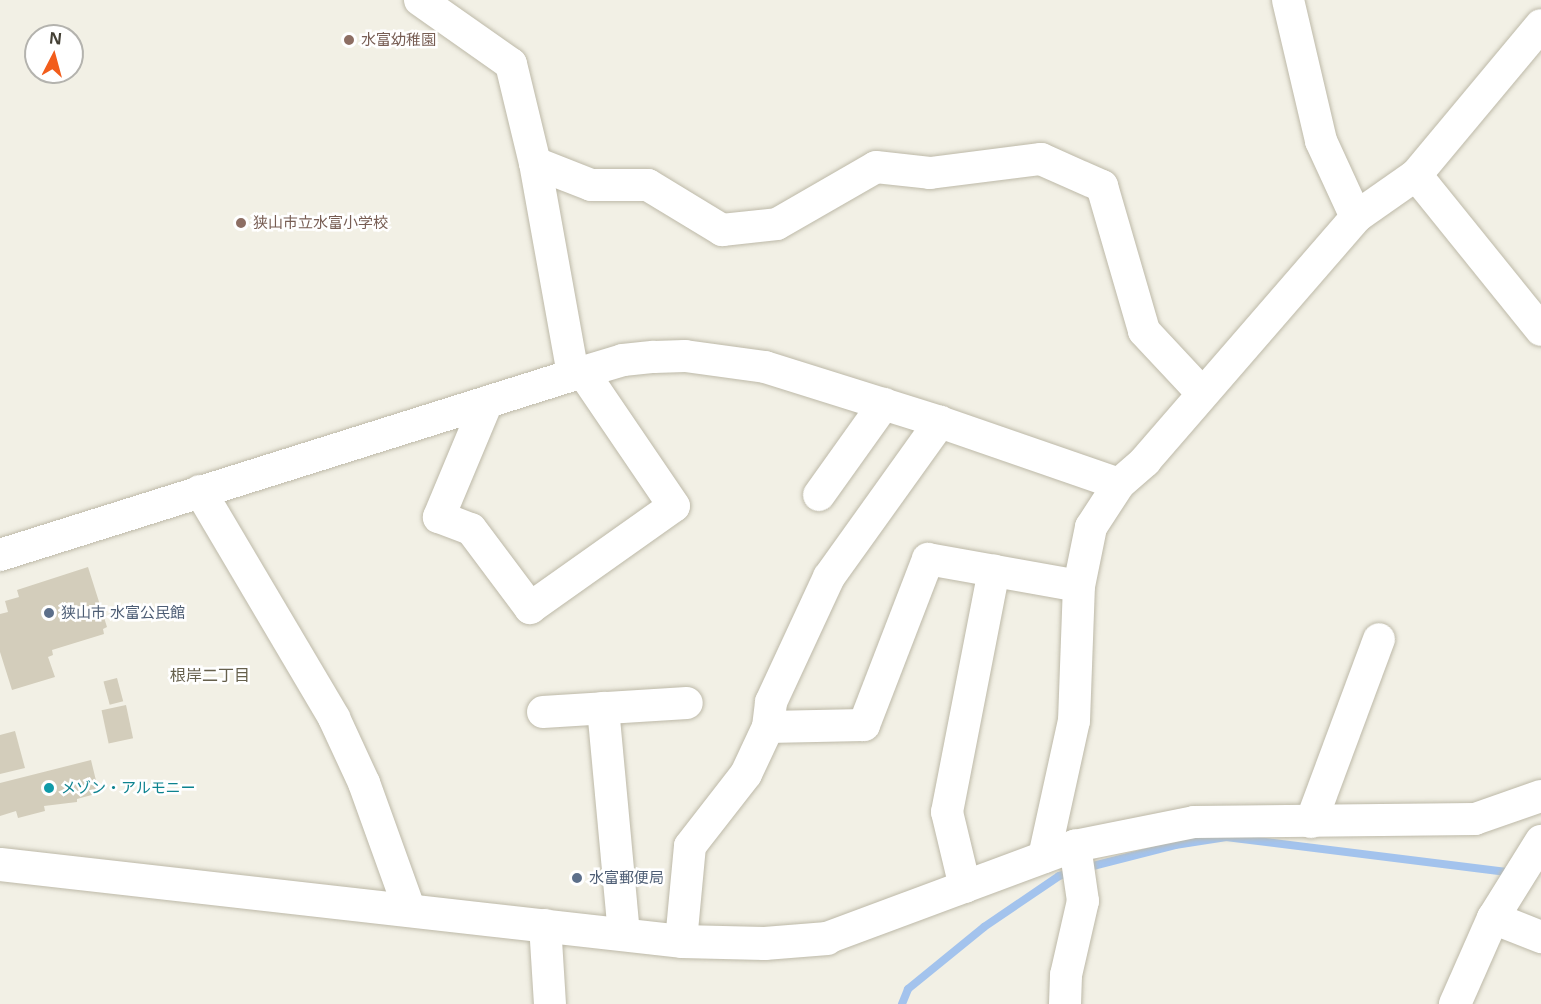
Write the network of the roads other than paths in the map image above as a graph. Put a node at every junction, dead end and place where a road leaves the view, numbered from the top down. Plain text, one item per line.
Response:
1 (420, 0) edge
2 (1288, 0) edge
3 (1541, 25) edge
4 (535, 163) junction
5 (1416, 176) junction
6 (1356, 217) junction
7 (1541, 330) edge
8 (578, 374) junction
9 (1202, 393) junction
10 (487, 402) junction
11 (884, 404) junction
12 (940, 422) junction
13 (1119, 484) junction
14 (200, 490) junction
15 (819, 495) dead end
16 (0, 555) edge
17 (994, 571) junction
18 (1079, 586) junction
19 (1379, 639) dead end
20 (687, 703) dead end
21 (603, 708) junction
22 (543, 712) dead end
23 (768, 727) junction
24 (1541, 796) edge
25 (1311, 822) junction
26 (1537, 850) edge
27 (1044, 857) junction
28 (1078, 862) junction
29 (0, 864) edge
30 (965, 887) junction
31 (409, 908) junction
32 (1493, 918) junction
33 (545, 924) junction
34 (624, 934) junction
35 (1541, 937) edge
36 (827, 938) joint
37 (681, 941) junction
38 (550, 1004) edge
39 (1065, 1004) edge
40 (1455, 1004) edge

1 - 4 street
2 - 6 street
3 - 5 street
4 - 8 street
4 - 9 street
5 - 6 street
5 - 7 street
6 - 9 street
8 - 10 street
8 - 10 street
8 - 11 street
9 - 13 street
10 - 14 street
11 - 12 street
11 - 15 street
12 - 13 street
12 - 23 street
13 - 18 street
14 - 16 street
14 - 31 street
17 - 18 street
17 - 23 street
17 - 30 street
18 - 27 street
19 - 25 street
20 - 21 street
21 - 22 street
21 - 34 street
23 - 37 street
24 - 25 street
25 - 28 street
26 - 32 street
27 - 28 street
27 - 30 street
28 - 39 street
29 - 31 street
30 - 36 street
31 - 33 street
32 - 35 street
32 - 40 street
33 - 34 street
33 - 38 street
34 - 37 street
36 - 37 street

